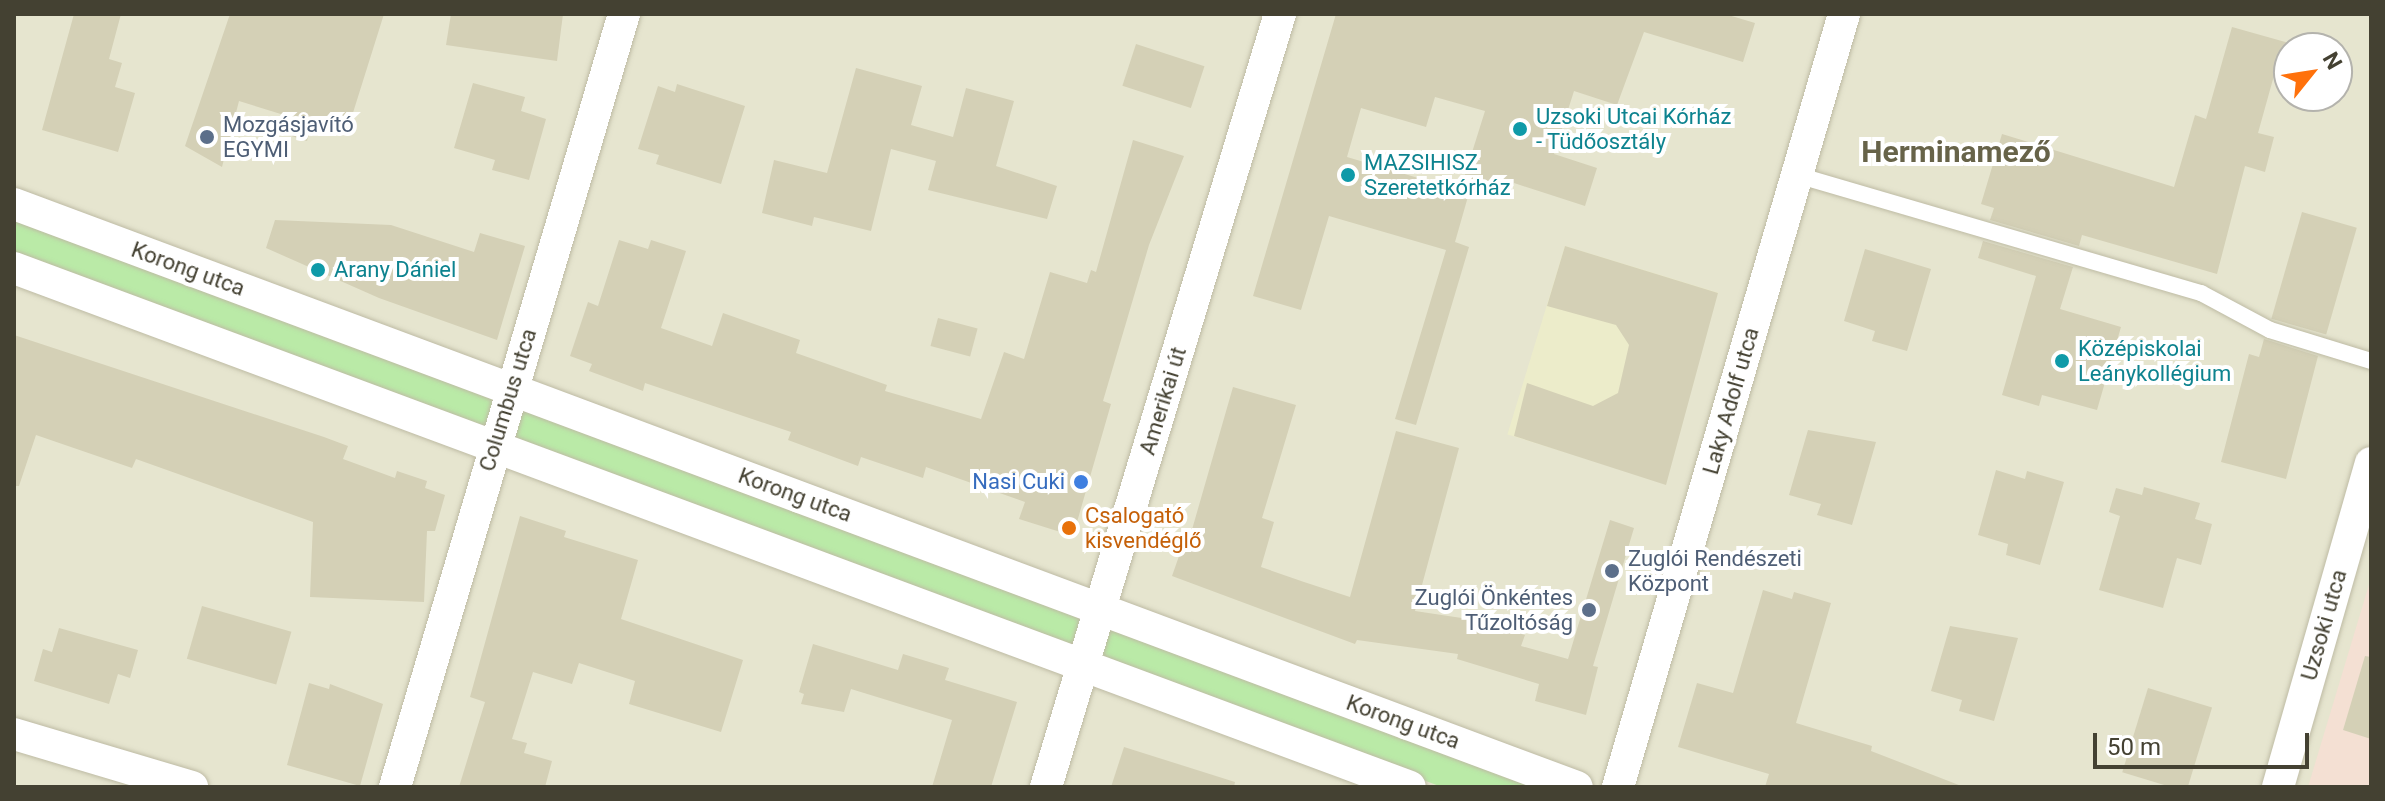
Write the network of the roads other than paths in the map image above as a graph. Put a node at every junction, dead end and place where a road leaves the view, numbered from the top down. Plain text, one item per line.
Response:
1 (624, 14) edge
2 (1280, 14) edge
3 (1844, 14) edge
4 (1797, 175) junction
5 (14, 204) edge
6 (14, 268) edge
7 (2371, 361) edge
8 (512, 389) junction
9 (493, 446) junction
10 (2371, 463) edge
11 (1100, 609) junction
12 (1083, 666) junction
13 (14, 734) edge
14 (192, 787) edge
15 (395, 787) edge
16 (1046, 787) edge
17 (1410, 787) edge
18 (1577, 787) edge
19 (1618, 787) edge
20 (2278, 787) edge

1 - 8 street, Columbus utca
2 - 11 street, Amerikai út
3 - 4 street, Laky Adolf utca
4 - 7 lane
4 - 19 street, Laky Adolf utca
5 - 8 street, Korong utca
6 - 9 street
8 - 9 street, Columbus utca
8 - 11 street, Korong utca
9 - 12 street
9 - 15 street, Columbus utca
10 - 20 street, Uzsoki utca
11 - 12 street, Amerikai út
11 - 18 street, Korong utca
12 - 16 street, Amerikai út
12 - 17 street
13 - 14 street

